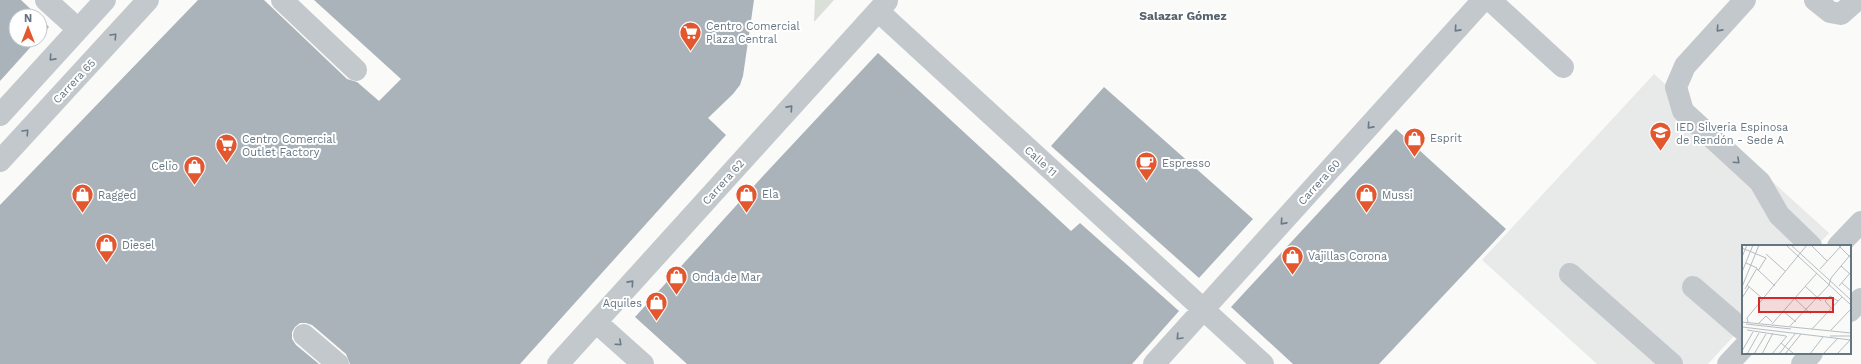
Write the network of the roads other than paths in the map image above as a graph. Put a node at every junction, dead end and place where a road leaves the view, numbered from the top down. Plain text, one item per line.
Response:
1 (46, 0) edge
2 (105, 0) edge
3 (148, 0) edge
4 (282, 0) edge
5 (1483, 0) edge
6 (1490, 0) edge
7 (1745, 0) edge
8 (1815, 0) edge
9 (1857, 0) edge
10 (883, 6) edge
11 (78, 29) junction
12 (1563, 67) dead end
13 (356, 70) dead end
14 (0, 115) edge
15 (0, 161) edge
16 (1861, 222) edge
17 (1810, 245) edge
18 (1839, 245) edge
19 (1570, 274) dead end
20 (1693, 287) dead end
21 (1861, 299) edge
22 (1204, 310) junction
23 (1851, 310) edge
24 (596, 322) junction
25 (1742, 329) edge
26 (304, 335) dead end
27 (1742, 349) edge
28 (1811, 354) edge
29 (338, 364) edge
30 (558, 364) edge
31 (643, 364) edge
32 (1154, 364) edge
33 (1264, 364) edge
34 (1672, 364) edge
35 (1728, 364) edge
36 (1802, 364) edge

1 - 11 street
2 - 11 street
15 -> 3 street, Carrera 65
4 - 13 street
5 -> 22 street, Carrera 60
6 - 12 street
7 -> 17 street
8 - 9 street
10 - 22 street, Calle 11
24 -> 10 street, Carrera 62
11 -> 14 street
16 - 18 street
19 - 34 street
20 - 25 street
21 - 23 street
22 -> 32 street, Carrera 60
22 - 33 street, Calle 11
24 - 30 street, Carrera 62
24 -> 31 street
26 - 29 street
27 - 35 street
28 - 36 street

